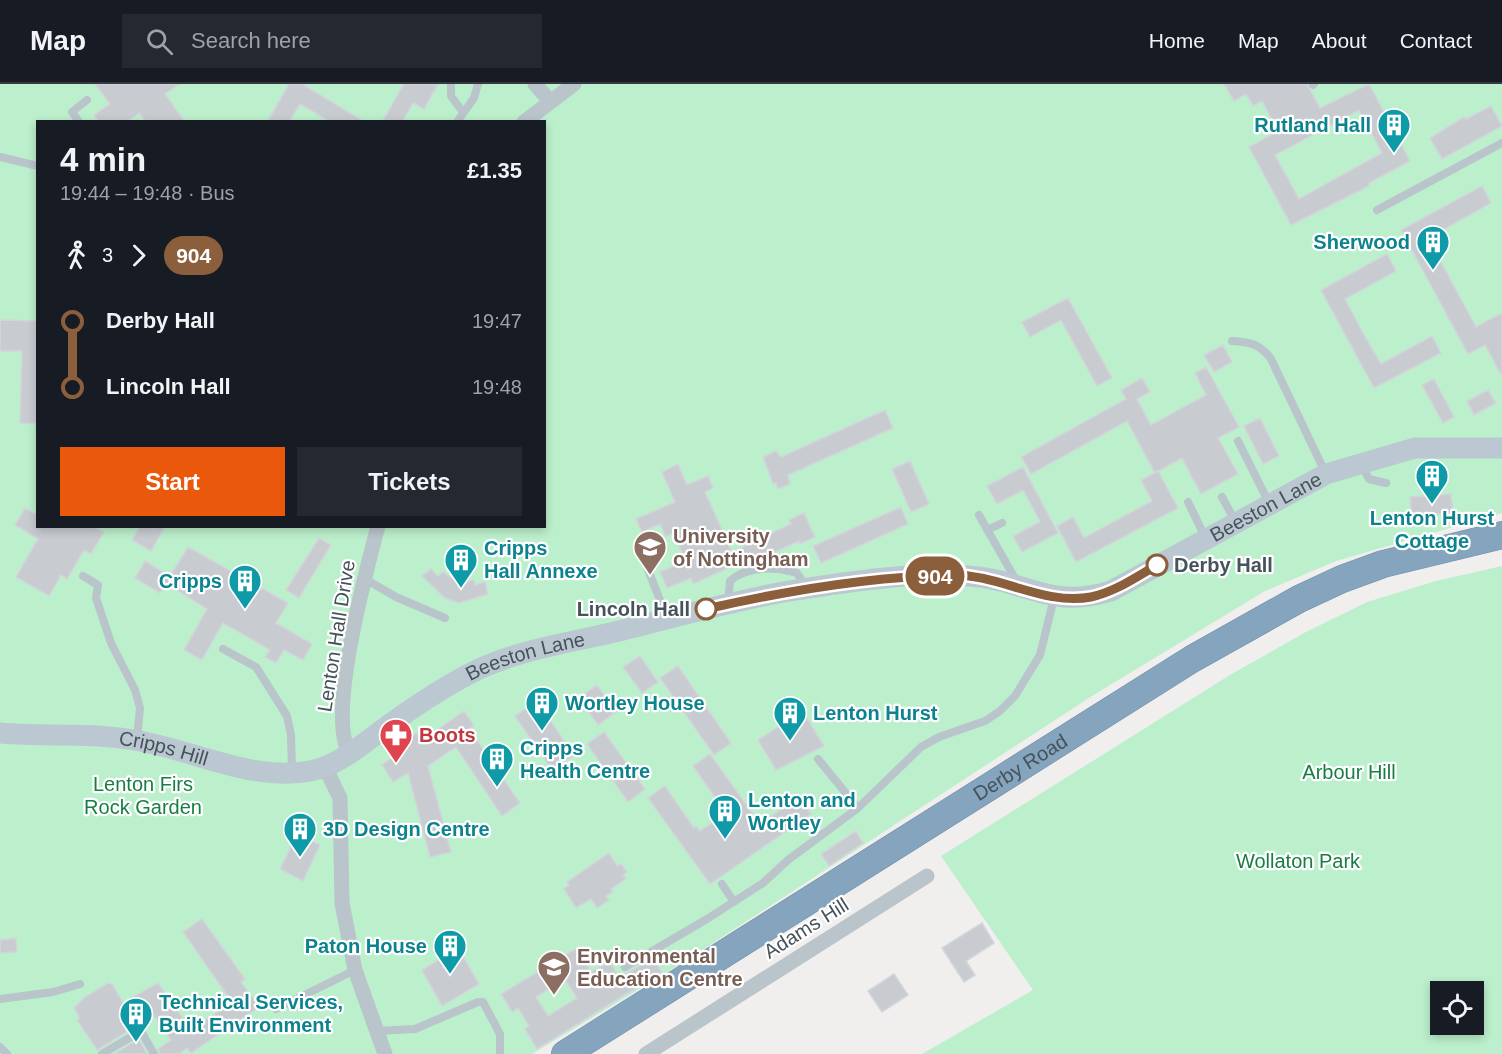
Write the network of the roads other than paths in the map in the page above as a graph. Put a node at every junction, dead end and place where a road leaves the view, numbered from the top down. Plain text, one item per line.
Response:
1 (451, 84) edge
2 (478, 84) edge
3 (535, 84) edge
4 (574, 84) edge
5 (87, 100) dead end
6 (550, 101) junction
7 (462, 111) junction
8 (78, 120) edge
9 (458, 120) edge
10 (526, 120) edge
11 (1502, 143) edge
12 (0, 157) edge
13 (36, 166) edge
14 (1377, 210) dead end
15 (1232, 341) dead end
16 (1238, 441) dead end
17 (1502, 448) edge
18 (1360, 463) junction
19 (1326, 474) junction
20 (1386, 483) dead end
21 (1222, 497) dead end
22 (1188, 502) dead end
23 (1270, 504) junction
24 (979, 515) dead end
25 (1002, 523) dead end
26 (1236, 523) junction
27 (378, 528) edge
28 (987, 530) junction
29 (1502, 535) edge
30 (1206, 538) junction
31 (638, 544) dead end
32 (83, 576) dead end
33 (365, 579) junction
34 (1020, 587) junction
35 (1054, 598) junction
36 (445, 618) dead end
37 (667, 619) junction
38 (224, 649) dead end
39 (0, 733) edge
40 (136, 740) junction
41 (349, 752) junction
42 (818, 759) dead end
43 (325, 766) junction
44 (292, 773) junction
45 (858, 808) junction
46 (927, 876) dead end
47 (722, 884) dead end
48 (734, 902) junction
49 (625, 967) dead end
50 (355, 969) junction
51 (80, 984) dead end
52 (0, 999) edge
53 (276, 1009) dead end
54 (374, 1031) junction
55 (0, 1047) edge
56 (7, 1054) edge
57 (102, 1054) edge
58 (154, 1054) edge
59 (385, 1054) edge
60 (500, 1054) edge
61 (565, 1054) edge
62 (646, 1054) edge

1 - 7 lane
2 - 7 lane
3 - 6 street
4 - 6 street
5 - 8 lane
6 - 10 street
7 - 9 lane
11 - 14 lane
12 - 13 lane
15 - 19 lane
16 - 23 lane
17 - 18 street, Beeston Lane
18 - 19 street, Beeston Lane
18 - 20 lane
19 - 23 street, Beeston Lane
21 - 26 lane
22 - 30 lane
23 - 26 street, Beeston Lane
24 - 28 lane
25 - 28 lane
26 - 30 street, Beeston Lane
27 - 33 street, Lenton Hall Drive
28 - 34 lane
29 - 61 highway, Derby Road
30 - 35 street, Beeston Lane
31 - 37 lane
32 - 40 lane
33 - 36 lane
33 - 41 street, Lenton Hall Drive
34 - 35 street, Beeston Lane
34 - 37 street, Beeston Lane
35 - 45 lane
37 - 41 street, Beeston Lane
38 - 44 lane
39 - 40 street, Cripps Hill
40 - 44 street, Cripps Hill
41 - 43 street, Beeston Lane
42 - 45 lane
43 - 44 street, Cripps Hill
43 - 50 street
45 - 48 lane
46 - 62 street, Adams Hill
47 - 48 lane
48 - 49 lane
50 - 53 lane
50 - 54 street
51 - 52 lane
54 - 59 street
54 - 60 lane
55 - 56 lane
57 - 58 lane

